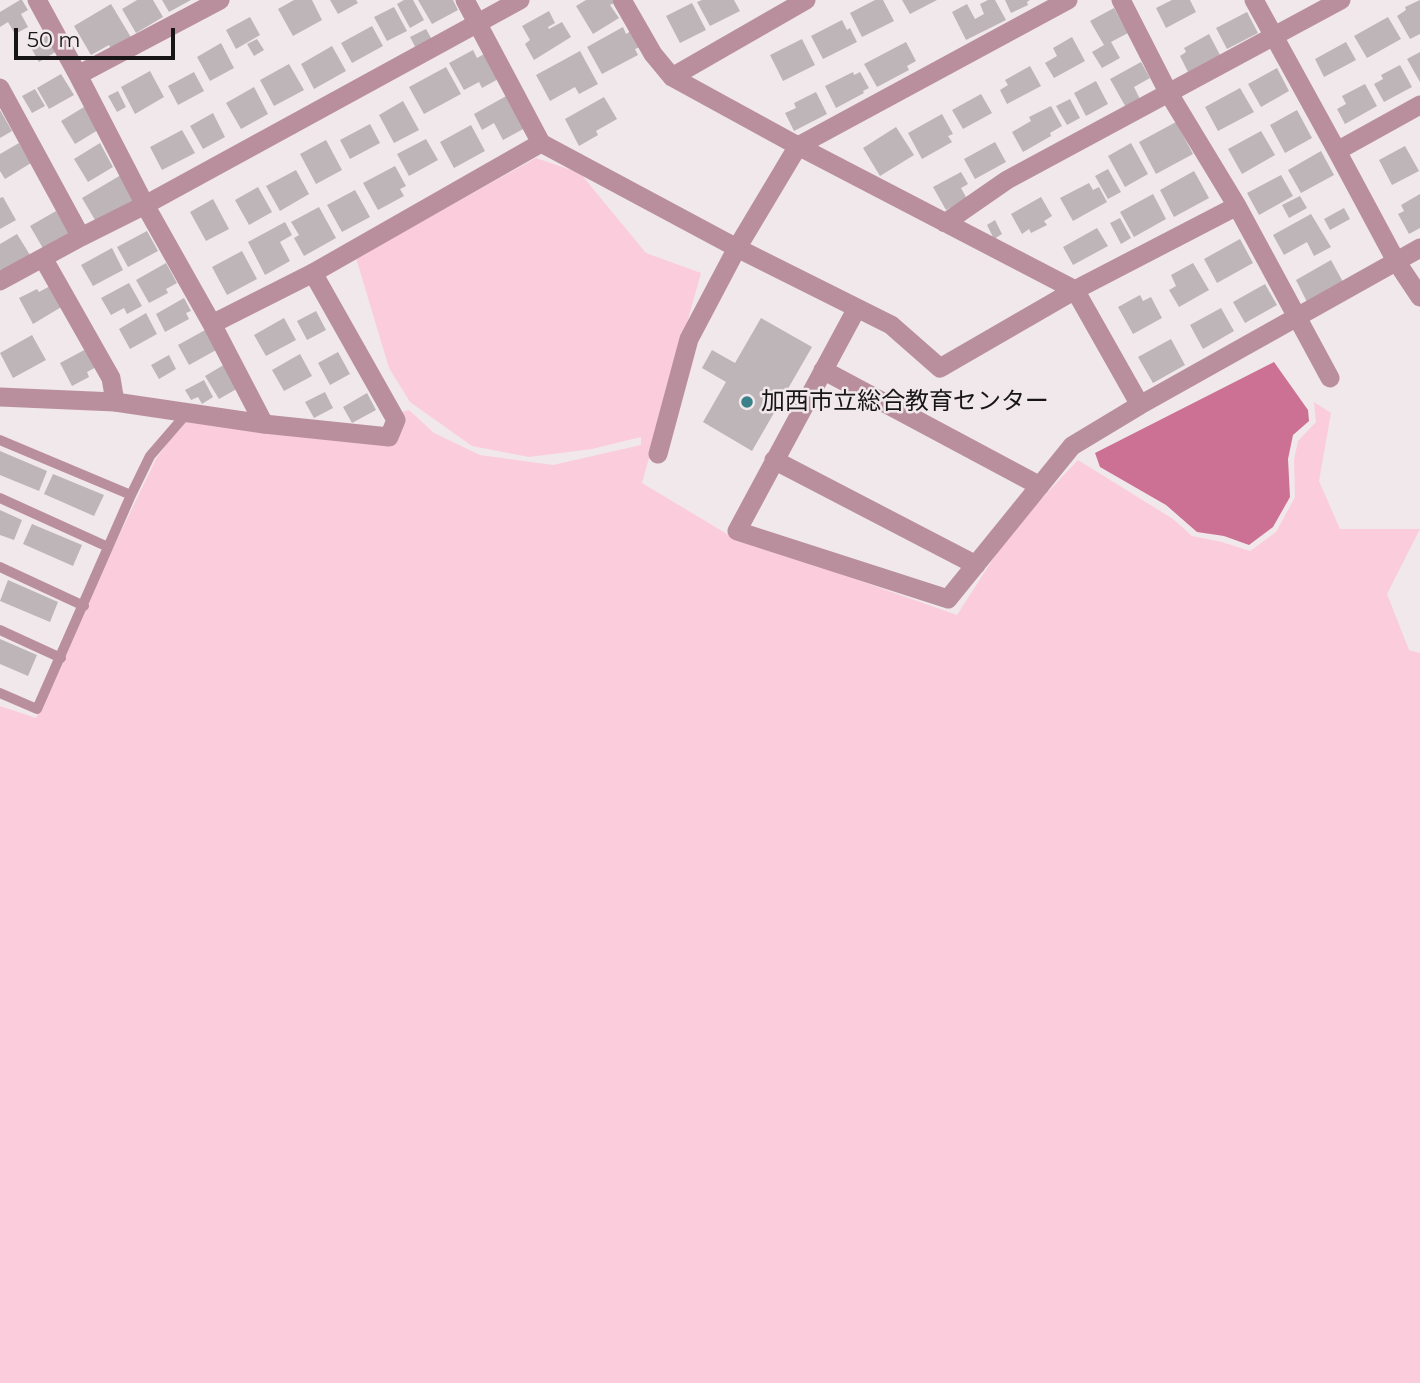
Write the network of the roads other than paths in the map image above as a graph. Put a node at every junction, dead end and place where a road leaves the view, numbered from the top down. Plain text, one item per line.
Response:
1 (37, 0) edge
2 (220, 0) edge
3 (465, 0) edge
4 (520, 0) edge
5 (622, 0) edge
6 (806, 0) edge
7 (1068, 0) edge
8 (1121, 0) edge
9 (1254, 0) edge
10 (1341, 0) edge
11 (478, 23) junction
12 (1273, 36) junction
13 (78, 75) junction
14 (673, 77) junction
15 (0, 88) edge
16 (1168, 92) junction
17 (1420, 105) edge
18 (541, 143) junction
19 (798, 146) junction
20 (1337, 151) junction
21 (145, 205) junction
22 (1237, 206) junction
23 (945, 223) junction
24 (81, 237) junction
25 (737, 248) junction
26 (1420, 248) edge
27 (43, 258) junction
28 (1396, 261) junction
29 (313, 272) junction
30 (0, 281) edge
31 (1075, 290) junction
32 (1420, 297) edge
33 (857, 308) junction
34 (1296, 318) junction
35 (212, 324) junction
36 (823, 370) junction
37 (1330, 378) dead end
38 (0, 397) edge
39 (115, 402) junction
40 (1140, 405) junction
41 (188, 412) junction
42 (264, 424) junction
43 (0, 440) edge
44 (658, 454) dead end
45 (774, 460) junction
46 (1040, 486) junction
47 (131, 495) junction
48 (0, 498) edge
49 (108, 547) junction
50 (976, 565) junction
51 (0, 567) edge
52 (84, 606) junction
53 (0, 630) edge
54 (61, 658) junction
55 (0, 693) edge

1 - 13 street
2 - 13 street
3 - 11 street
4 - 11 street
5 - 14 street
6 - 14 street
7 - 19 street
8 - 16 street
9 - 12 street
10 - 12 street
11 - 18 street
11 - 21 street
12 - 16 street
12 - 20 street
13 - 21 street
14 - 19 street
15 - 24 street
16 - 22 street
16 - 23 street
17 - 20 street
18 - 25 street
18 - 29 street
19 - 23 street
19 - 25 street
20 - 28 street
21 - 24 street
21 - 35 street
22 - 31 street
22 - 34 street
23 - 31 street
24 - 27 street
25 - 33 street
25 - 44 street
26 - 28 street
27 - 30 street
27 - 39 street
28 - 32 street
28 - 34 street
29 - 35 street
29 - 42 street
31 - 33 street
31 - 40 street
33 - 36 street
34 - 37 street
34 - 40 street
35 - 42 street
36 - 45 street
36 - 46 street
38 - 39 street
39 - 41 street
40 - 46 street
41 - 42 street
41 - 47 lane
43 - 47 lane
45 - 50 street
45 - 50 street
46 - 50 street
47 - 49 lane
48 - 49 lane
49 - 52 lane
51 - 52 lane
52 - 54 lane
53 - 54 lane
54 - 55 lane

